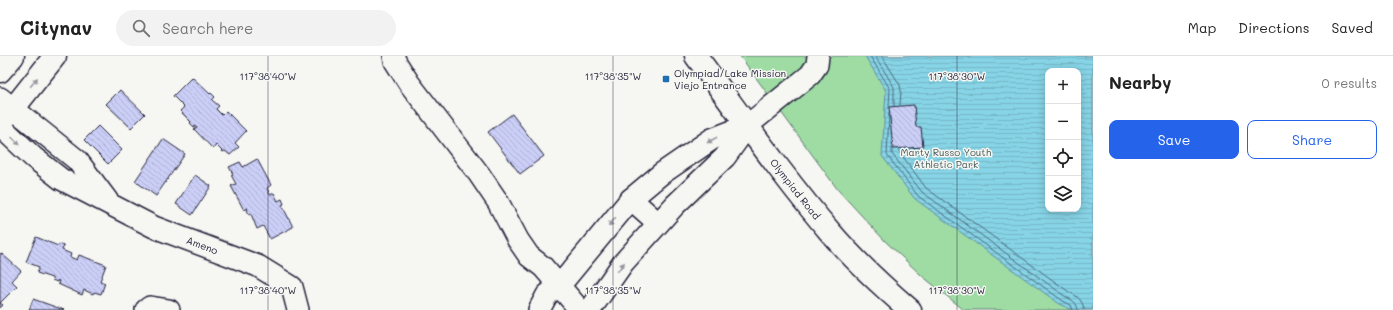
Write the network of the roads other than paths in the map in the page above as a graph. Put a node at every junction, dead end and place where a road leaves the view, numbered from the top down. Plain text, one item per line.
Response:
1 (13, 56) edge
2 (55, 56) edge
3 (394, 56) edge
4 (696, 56) edge
5 (818, 56) edge
6 (0, 71) edge
7 (4, 110) edge
8 (748, 125) junction
9 (0, 126) edge
10 (77, 160) junction
11 (62, 179) junction
12 (631, 199) junction
13 (111, 205) junction
14 (658, 223) junction
15 (560, 285) junction
16 (146, 310) edge
17 (169, 310) edge
18 (298, 310) edge
19 (539, 310) edge
20 (580, 310) edge
21 (590, 310) edge
22 (910, 310) edge

1 - 6 main road
7 -> 2 main road
3 - 15 street
4 - 8 main road, Olympiad Road
5 - 8 street
7 - 10 street, Ameno
8 -> 12 street
8 - 14 street
8 - 22 main road, Olympiad Road
9 -> 11 street, Ameno
10 - 11 street
10 - 13 street, Ameno
11 - 13 street, Ameno
12 - 14 street
12 -> 15 street
13 - 18 street, Ameno
21 -> 14 street
15 - 19 street
15 - 20 street
16 - 17 street

